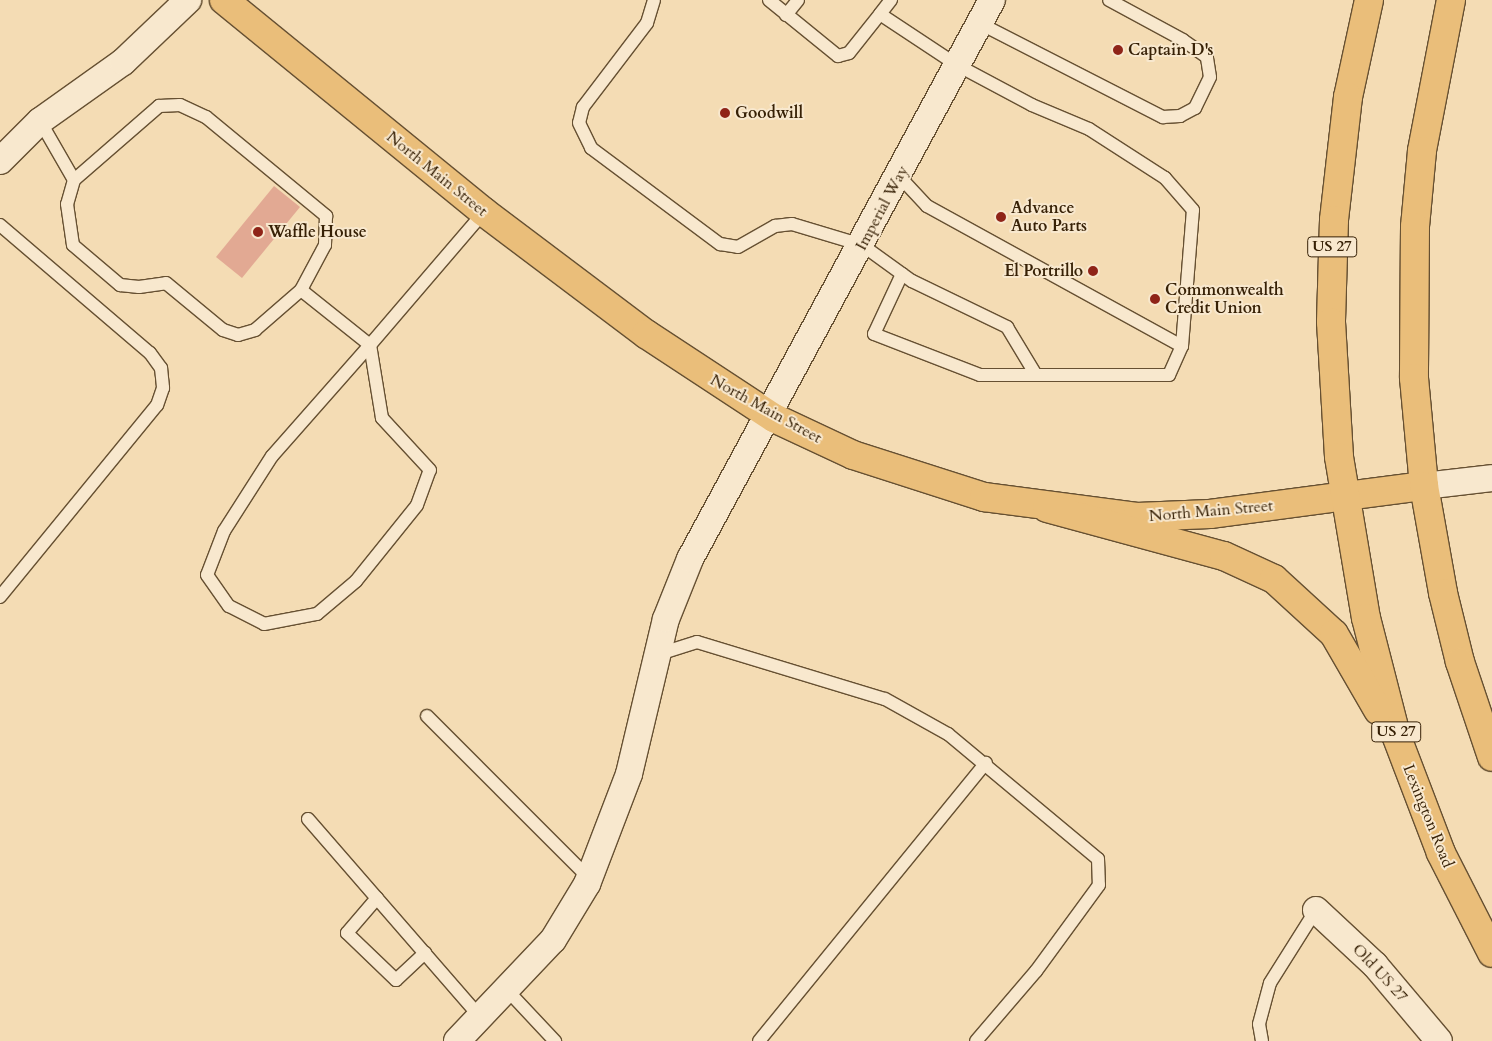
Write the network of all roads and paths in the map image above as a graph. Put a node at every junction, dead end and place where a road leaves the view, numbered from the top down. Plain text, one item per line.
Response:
1 (188, 0) edge
2 (224, 0) edge
3 (654, 0) edge
4 (769, 0) edge
5 (798, 0) edge
6 (891, 0) edge
7 (992, 0) edge
8 (1109, 0) edge
9 (1369, 0) edge
10 (1451, 0) edge
11 (786, 14) junction
12 (880, 14) junction
13 (980, 23) junction
14 (957, 65) junction
15 (40, 121) junction
16 (0, 161) edge
17 (899, 176) junction
18 (74, 180) junction
19 (484, 212) junction
20 (0, 225) edge
21 (862, 245) junction
22 (902, 274) junction
23 (301, 290) junction
24 (370, 344) junction
25 (1182, 346) junction
26 (1036, 375) junction
27 (766, 413) junction
28 (1492, 478) edge
29 (1424, 486) junction
30 (1344, 497) junction
31 (1047, 508) junction
32 (0, 597) edge
33 (656, 655) junction
34 (427, 716) dead end
35 (1492, 757) edge
36 (1405, 759) junction
37 (986, 763) junction
38 (308, 819) dead end
39 (589, 878) junction
40 (377, 898) junction
41 (1316, 910) joint
42 (425, 953) junction
43 (1492, 953) edge
44 (508, 991) junction
45 (481, 1018) junction
46 (457, 1041) edge
47 (556, 1041) edge
48 (759, 1041) edge
49 (976, 1041) edge
50 (1262, 1041) edge
51 (1439, 1041) edge

1 - 15 street
2 - 19 main road, North Main Street
3 - 21 lane
4 - 11 lane
5 - 11 lane
6 - 12 lane
7 - 13 street, Imperial Way
8 - 13 lane
9 - 30 main road, US 27
10 - 29 main road
11 - 12 lane
12 - 14 lane
13 - 14 street, Imperial Way
14 - 17 street, Imperial Way
14 - 25 lane
15 - 16 street
15 - 18 lane
17 - 21 street, Imperial Way
17 - 25 lane
18 - 23 lane
18 - 23 lane
19 - 24 lane
19 - 27 main road, North Main Street
20 - 32 lane
21 - 22 lane
21 - 27 street, Imperial Way
22 - 26 lane
22 - 26 lane
23 - 24 lane
24 - 24 lane
25 - 26 lane
27 - 31 main road, North Main Street
27 - 33 street, Imperial Way
28 - 29 street
29 - 30 main road, North Main Street
29 - 35 main road
30 - 31 main road, North Main Street
30 - 36 main road, Lexington Road / US 27
31 - 36 main road
33 - 37 lane
33 - 39 street, Imperial Way
34 - 39 lane
36 - 43 main road, Lexington Road / US 27
37 - 48 lane
37 - 49 lane
38 - 40 lane
39 - 44 street, Imperial Way
40 - 42 lane
40 - 42 lane
41 - 50 lane
41 - 51 street, Old US 27
42 - 45 lane
44 - 45 street, Imperial Way
44 - 47 lane
45 - 46 street, Imperial Way

